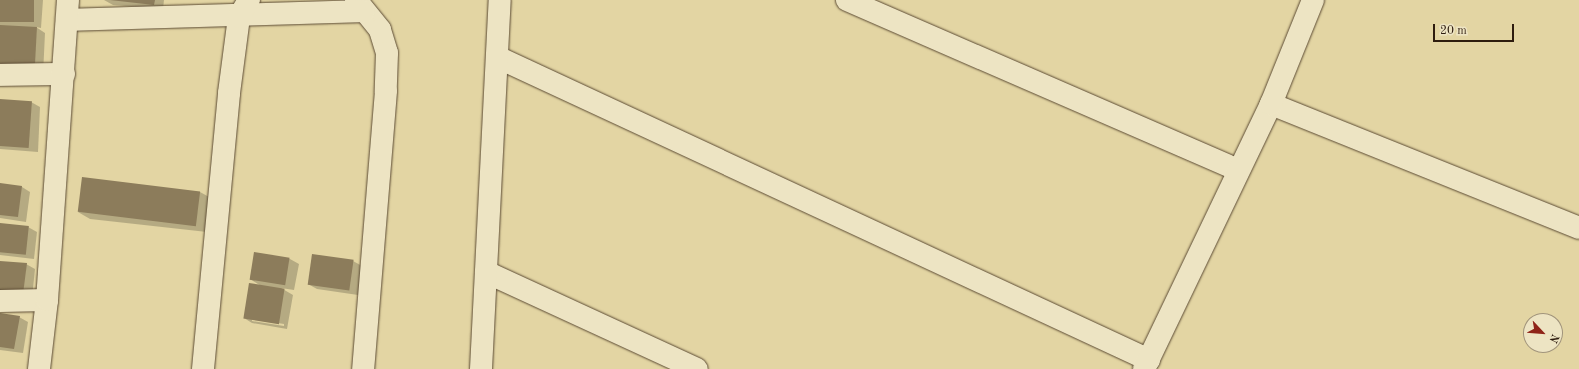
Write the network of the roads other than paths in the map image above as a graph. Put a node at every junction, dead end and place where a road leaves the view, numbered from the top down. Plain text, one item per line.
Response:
1 (500, 0) edge
2 (847, 0) edge
3 (1313, 0) edge
4 (360, 6) edge
5 (244, 8) edge
6 (67, 10) edge
7 (497, 57) junction
8 (64, 74) junction
9 (0, 75) edge
10 (1271, 104) junction
11 (1238, 170) junction
12 (1579, 228) edge
13 (486, 272) junction
14 (47, 300) junction
15 (0, 301) edge
16 (1146, 364) edge
17 (39, 369) edge
18 (203, 369) edge
19 (363, 369) edge
20 (481, 369) edge
21 (697, 369) edge

1 - 7 street
2 - 11 street
3 - 10 street
4 - 5 street
4 - 19 street
5 - 6 street
5 - 18 street
6 - 8 street
7 - 13 street
7 - 16 street
8 - 9 street
8 - 14 street
10 - 11 street
10 - 12 street
11 - 16 street
13 - 20 street
13 - 21 street
14 - 15 street
14 - 17 street

